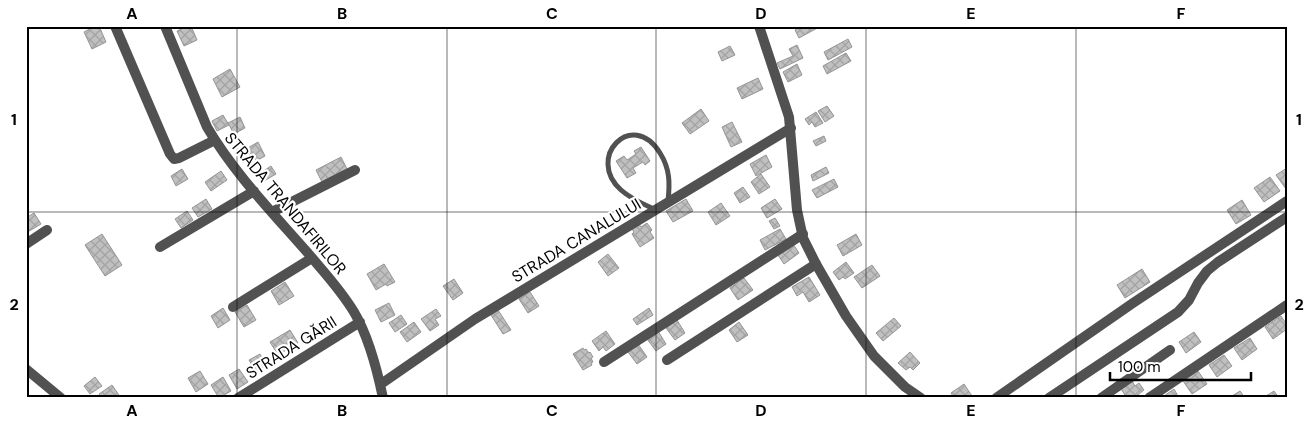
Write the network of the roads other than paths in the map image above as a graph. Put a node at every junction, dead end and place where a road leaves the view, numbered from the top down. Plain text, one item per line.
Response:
1 (115, 26) edge
2 (165, 26) edge
3 (759, 26) edge
4 (791, 128) junction
5 (215, 140) junction
6 (355, 170) dead end
7 (254, 191) junction
8 (668, 201) junction
9 (1287, 201) edge
10 (654, 209) junction
11 (272, 212) junction
12 (1287, 217) edge
13 (47, 230) dead end
14 (803, 234) junction
15 (26, 244) edge
16 (160, 247) dead end
17 (312, 258) junction
18 (816, 264) junction
19 (1287, 305) edge
20 (233, 307) dead end
21 (360, 322) junction
22 (1170, 350) dead end
23 (667, 360) dead end
24 (604, 362) dead end
25 (26, 369) edge
26 (380, 384) junction
27 (917, 397) edge
28 (60, 398) edge
29 (238, 398) edge
30 (383, 398) edge
31 (996, 398) edge
32 (1049, 398) edge
33 (1100, 398) edge
34 (1149, 398) edge

1 - 5 street
2 - 5 street, STRADA TRANDAFIRILOR
3 - 4 street
4 - 8 street, STRADA CANALULUI
4 - 14 street
5 - 7 street, STRADA TRANDAFIRILOR
6 - 11 street
7 - 11 street, STRADA TRANDAFIRILOR
7 - 16 street
8 - 10 street, STRADA CANALULUI
8 - 10 lane
9 - 31 street
10 - 26 street, STRADA CANALULUI
11 - 17 street, STRADA TRANDAFIRILOR
12 - 32 street
13 - 15 street
14 - 18 street
14 - 24 street
17 - 20 street
17 - 21 street, STRADA TRANDAFIRILOR
18 - 23 street
18 - 27 street
19 - 34 street
21 - 26 street, STRADA TRANDAFIRILOR
21 - 29 street, STRADA GĂRII
22 - 33 street
25 - 28 street
26 - 30 street, STRADA TRANDAFIRILOR

